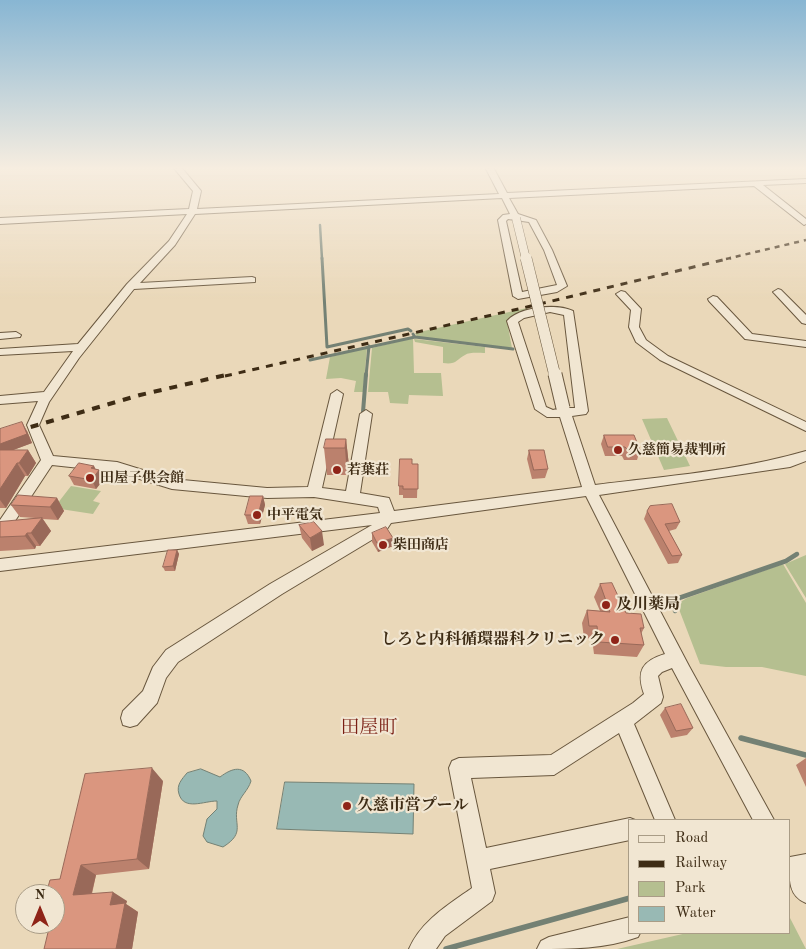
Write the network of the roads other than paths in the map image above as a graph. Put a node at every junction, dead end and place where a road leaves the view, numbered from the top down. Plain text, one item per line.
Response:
1 (204, 211) edge
2 (513, 211) edge
3 (790, 211) edge
4 (191, 212) junction
5 (516, 217) junction
6 (0, 222) edge
7 (804, 222) dead end
8 (252, 280) dead end
9 (130, 286) junction
10 (778, 292) dead end
11 (621, 294) dead end
12 (713, 299) dead end
13 (806, 321) edge
14 (16, 335) dead end
15 (0, 336) edge
16 (806, 344) edge
17 (80, 347) junction
18 (0, 352) edge
19 (337, 394) dead end
20 (46, 396) junction
21 (0, 400) edge
22 (563, 411) junction
23 (366, 414) dead end
24 (806, 427) edge
25 (806, 456) edge
26 (48, 460) junction
27 (590, 491) junction
28 (314, 492) junction
29 (352, 496) junction
30 (387, 518) junction
31 (0, 532) edge
32 (0, 565) edge
33 (676, 659) junction
34 (130, 718) dead end
35 (623, 719) junction
36 (665, 819) edge
37 (763, 819) edge
38 (628, 829) edge
39 (478, 861) junction
40 (806, 865) edge
41 (791, 868) edge
42 (791, 870) edge
43 (806, 892) edge
44 (628, 930) edge
45 (421, 949) edge
46 (550, 949) edge

1 - 4 street
2 - 5 street
3 - 7 street
4 - 6 street
4 - 9 street
5 - 5 street
5 - 22 street, bridge
8 - 9 street
9 - 17 street
10 - 13 street
11 - 24 street
12 - 16 street
14 - 15 street
17 - 18 street
17 - 20 street
19 - 28 street
20 - 21 street
20 - 26 street
22 - 22 street
22 - 27 street
23 - 29 street
25 - 27 street
26 - 28 street
26 - 31 street
27 - 30 street
27 - 33 street
28 - 29 street
29 - 30 street
30 - 32 street
30 - 34 street
33 - 35 street
33 - 37 street
35 - 36 street
35 - 39 street
38 - 39 street
39 - 45 street
40 - 41 street
42 - 43 street
44 - 46 street

